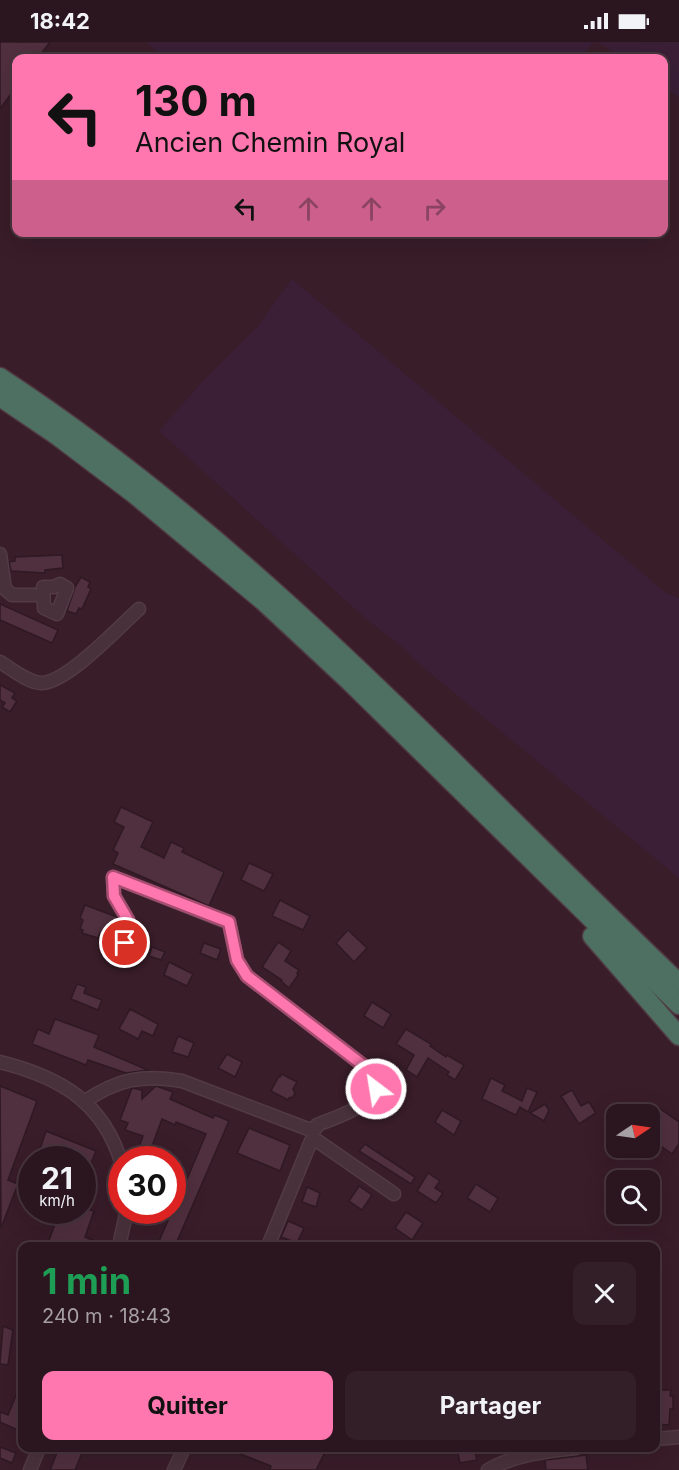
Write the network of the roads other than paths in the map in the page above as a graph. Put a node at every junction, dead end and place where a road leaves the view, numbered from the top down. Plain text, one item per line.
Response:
1 (0, 377) edge
2 (0, 397) edge
3 (0, 554) edge
4 (44, 595) dead end
5 (139, 609) dead end
6 (0, 662) edge
7 (510, 828) junction
8 (125, 943) dead end
9 (679, 966) edge
10 (679, 983) edge
11 (679, 1005) edge
12 (679, 1036) edge
13 (0, 1062) edge
14 (84, 1102) junction
15 (313, 1135) junction
16 (115, 1146) edge
17 (394, 1194) dead end
18 (124, 1224) edge
19 (120, 1242) edge
20 (270, 1242) edge
21 (679, 1437) edge
22 (660, 1439) edge
23 (37, 1452) edge
24 (182, 1452) edge
25 (540, 1452) edge
26 (30, 1470) edge
27 (174, 1470) edge
28 (488, 1470) edge

1 - 7 highway
2 - 7 highway
3 - 4 street
5 - 6 street
7 - 9 highway
7 - 10 highway
7 - 11 highway
7 - 12 highway
8 - 15 street
13 - 14 street
14 - 15 street
14 - 16 street
15 - 17 street
15 - 20 street
18 - 19 street
21 - 22 street
23 - 26 street
24 - 27 street
25 - 28 street

